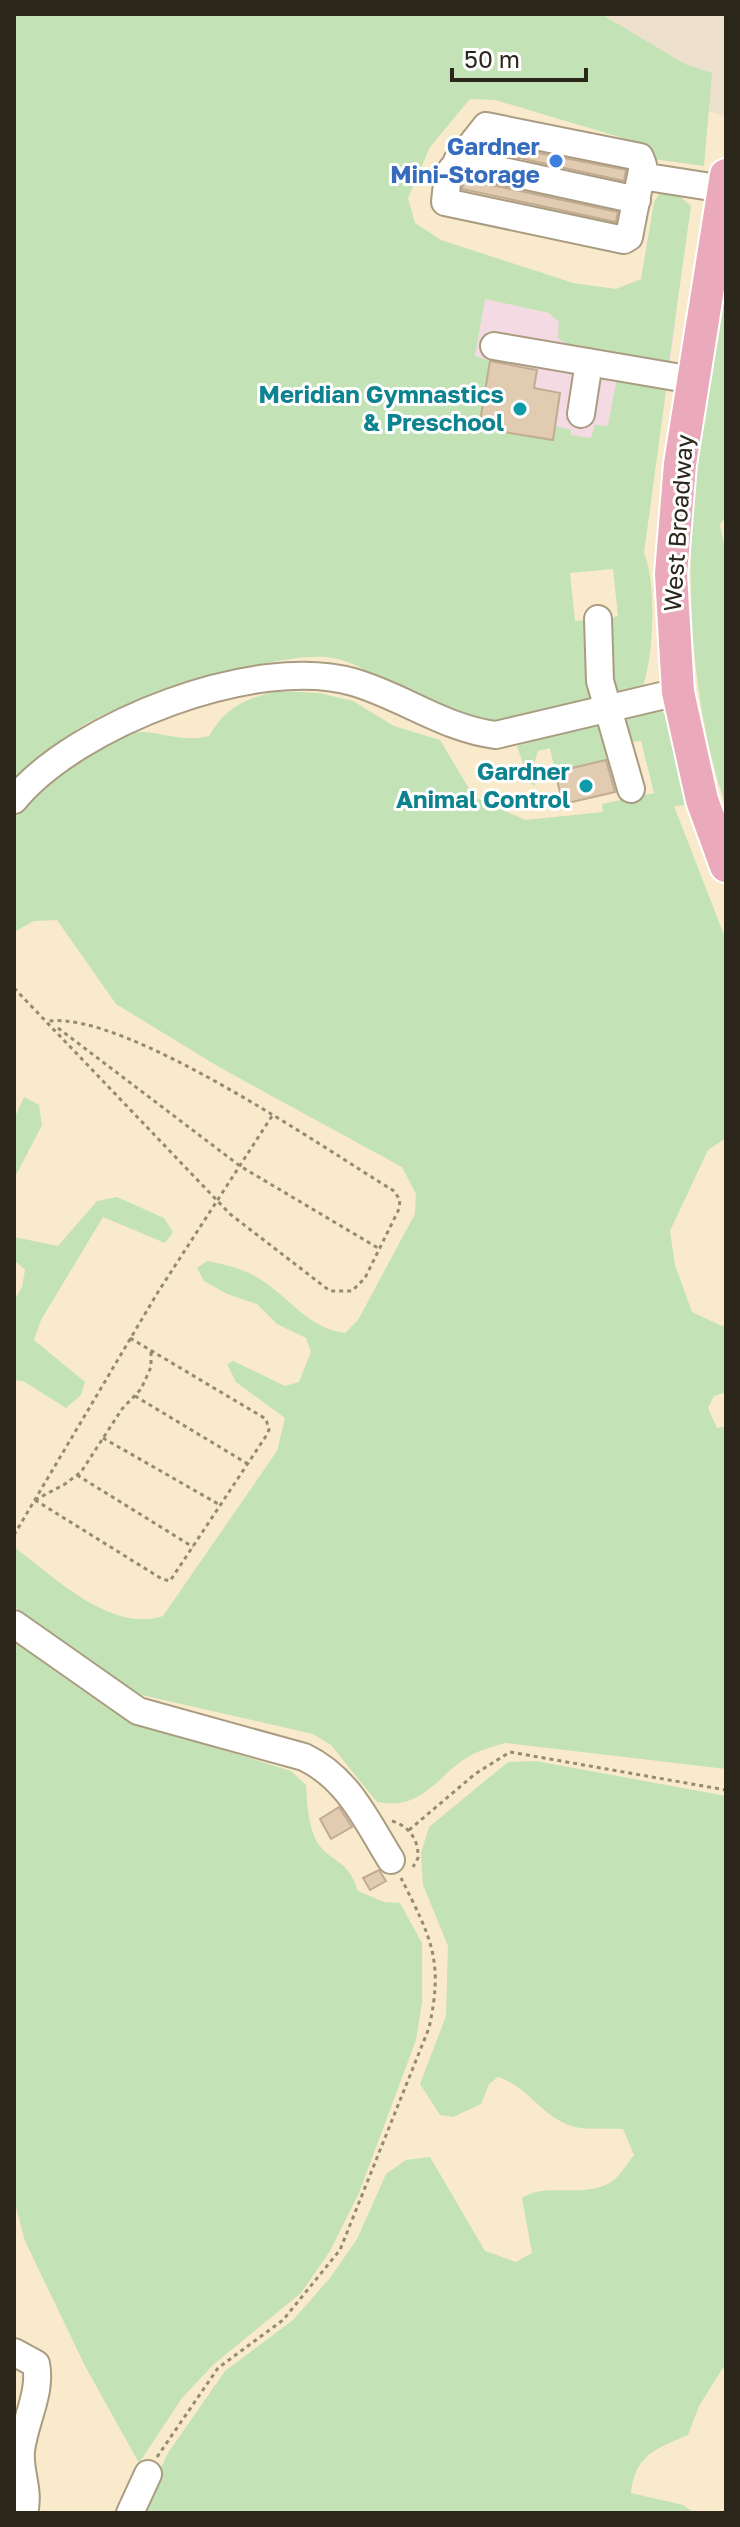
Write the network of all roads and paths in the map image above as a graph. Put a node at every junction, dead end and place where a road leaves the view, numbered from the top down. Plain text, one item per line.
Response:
1 (457, 161) junction
2 (725, 182) edge
3 (639, 188) junction
4 (494, 346) dead end
5 (589, 362) junction
6 (693, 380) junction
7 (581, 414) dead end
8 (598, 619) dead end
9 (678, 692) junction
10 (609, 710) junction
11 (631, 789) dead end
12 (14, 800) edge
13 (726, 866) edge
14 (14, 988) edge
15 (49, 1021) junction
16 (272, 1116) junction
17 (240, 1166) junction
18 (217, 1202) junction
19 (379, 1249) junction
20 (130, 1338) junction
21 (151, 1350) junction
22 (135, 1396) junction
23 (103, 1438) junction
24 (248, 1464) junction
25 (77, 1475) junction
26 (35, 1500) junction
27 (220, 1505) junction
28 (14, 1535) edge
29 (193, 1547) junction
30 (14, 1624) edge
31 (726, 1790) edge
32 (409, 1830) dead end
33 (391, 1860) joint
34 (14, 2352) edge
35 (148, 2474) joint
36 (24, 2513) edge
37 (130, 2513) edge

1 - 3 lane
1 - 3 lane
1 - 3 lane
2 - 3 lane
2 - 6 main road, West Broadway
4 - 5 lane
5 - 6 lane
5 - 7 lane
6 - 9 main road, West Broadway
8 - 10 lane
9 - 10 lane
9 - 13 main road, West Broadway
10 - 11 lane
10 - 12 lane
14 - 15 path
15 - 16 path
15 - 17 path
15 - 18 path
16 - 17 path
16 - 19 path
17 - 18 path
17 - 19 path
18 - 19 path
18 - 20 path
20 - 21 path
20 - 26 path
21 - 22 path
21 - 24 path
22 - 23 path
22 - 24 path
23 - 25 path
23 - 27 path
24 - 27 path
25 - 26 path
25 - 29 path
26 - 28 path
26 - 29 path
27 - 29 path
30 - 33 lane
31 - 32 path
33 - 35 path
34 - 36 lane
35 - 37 lane

